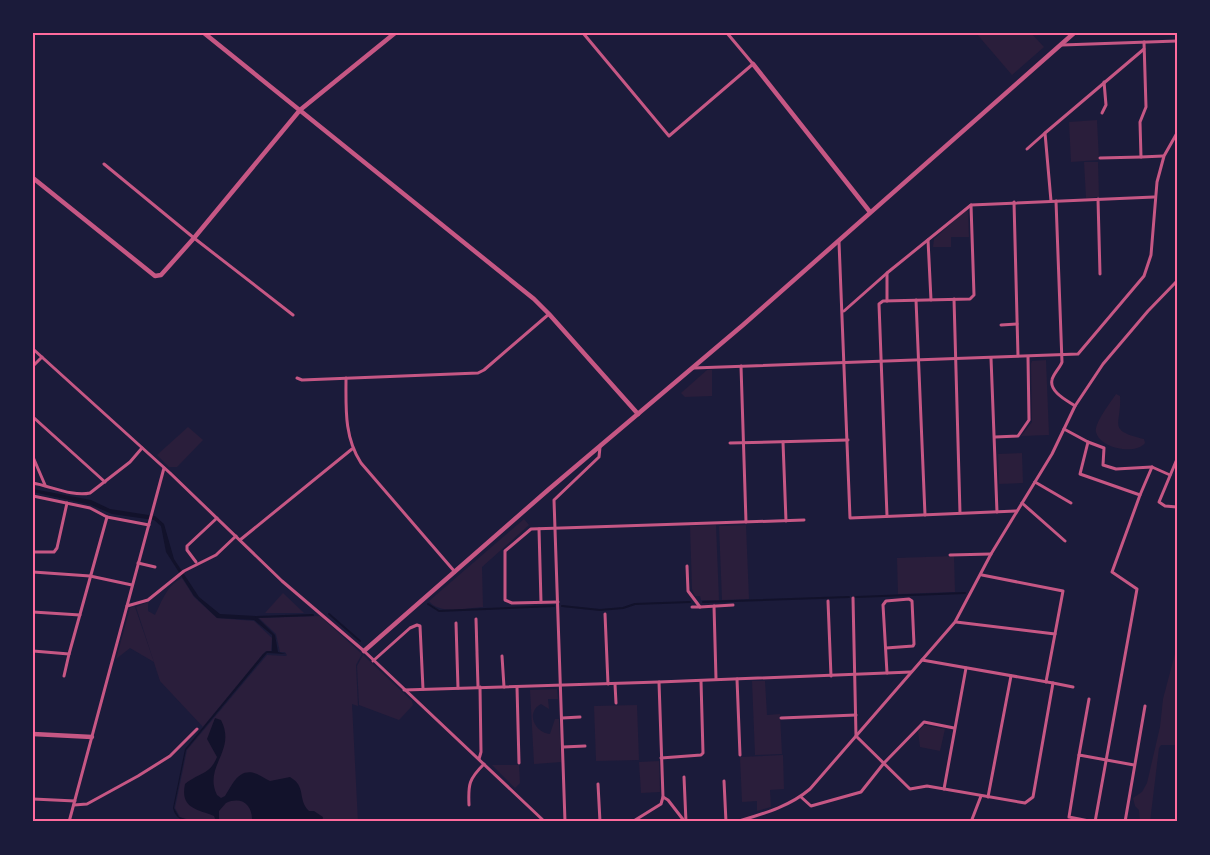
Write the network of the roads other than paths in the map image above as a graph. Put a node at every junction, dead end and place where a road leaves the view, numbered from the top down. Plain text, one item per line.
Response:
1 (204, 33) edge
2 (395, 33) edge
3 (583, 33) edge
4 (727, 33) edge
5 (1074, 33) edge
6 (1177, 40) edge
7 (1144, 42) junction
8 (1060, 45) junction
9 (1144, 49) junction
10 (753, 64) junction
11 (1104, 82) junction
12 (300, 110) junction
13 (1102, 113) dead end
14 (1177, 132) edge
15 (1045, 133) junction
16 (1027, 149) dead end
17 (1164, 156) junction
18 (1141, 157) junction
19 (1100, 158) dead end
20 (104, 164) dead end
21 (33, 178) edge
22 (1154, 197) junction
23 (1098, 199) junction
24 (1051, 201) junction
25 (1056, 201) junction
26 (1014, 202) junction
27 (971, 205) junction
28 (870, 212) junction
29 (194, 238) junction
30 (839, 240) junction
31 (928, 240) junction
32 (887, 273) junction
33 (1101, 274) dead end
34 (1177, 281) edge
35 (954, 299) junction
36 (916, 300) junction
37 (931, 300) junction
38 (887, 301) junction
39 (843, 312) junction
40 (549, 314) junction
41 (293, 315) dead end
42 (1017, 324) junction
43 (1001, 325) dead end
44 (33, 349) edge
45 (1062, 356) junction
46 (42, 357) junction
47 (1018, 357) junction
48 (1028, 357) junction
49 (991, 358) junction
50 (955, 359) junction
51 (919, 360) junction
52 (881, 362) junction
53 (845, 364) junction
54 (33, 366) edge
55 (741, 366) junction
56 (692, 368) junction
57 (297, 378) dead end
58 (346, 378) junction
59 (1075, 406) junction
60 (638, 414) junction
61 (33, 417) edge
62 (1064, 429) junction
63 (995, 436) junction
64 (848, 440) junction
65 (783, 442) junction
66 (1088, 442) junction
67 (730, 443) dead end
68 (742, 443) junction
69 (600, 447) junction
70 (142, 448) junction
71 (352, 449) junction
72 (33, 457) edge
73 (1177, 459) edge
74 (1152, 467) junction
75 (164, 468) junction
76 (1170, 475) junction
77 (105, 482) junction
78 (1035, 482) junction
79 (33, 483) edge
80 (45, 486) junction
81 (1140, 495) junction
82 (33, 496) edge
83 (67, 502) junction
84 (1022, 503) junction
85 (1071, 503) dead end
86 (1177, 507) edge
87 (1016, 511) junction
88 (997, 512) junction
89 (960, 513) junction
90 (925, 515) junction
91 (887, 516) junction
92 (107, 517) junction
93 (217, 518) junction
94 (804, 520) dead end
95 (786, 521) junction
96 (746, 522) junction
97 (150, 523) junction
98 (555, 528) junction
99 (539, 529) junction
100 (236, 536) junction
101 (240, 540) junction
102 (1065, 541) dead end
103 (33, 552) edge
104 (991, 554) junction
105 (950, 555) dead end
106 (196, 562) dead end
107 (138, 563) junction
108 (687, 566) dead end
109 (155, 567) dead end
110 (33, 572) edge
111 (455, 572) junction
112 (981, 575) junction
113 (90, 576) junction
114 (132, 585) junction
115 (853, 598) dead end
116 (828, 601) dead end
117 (542, 602) junction
118 (558, 602) junction
119 (733, 605) dead end
120 (127, 606) junction
121 (714, 606) junction
122 (692, 607) dead end
123 (700, 607) junction
124 (33, 612) edge
125 (605, 614) dead end
126 (80, 615) junction
127 (476, 619) dead end
128 (955, 622) junction
129 (456, 623) dead end
130 (1055, 634) junction
131 (886, 648) junction
132 (33, 651) edge
133 (363, 651) junction
134 (69, 654) junction
135 (502, 656) dead end
136 (922, 660) junction
137 (373, 661) junction
138 (966, 668) junction
139 (911, 672) junction
140 (887, 673) junction
141 (855, 674) junction
142 (64, 676) dead end
143 (831, 676) junction
144 (1011, 676) junction
145 (737, 679) junction
146 (717, 680) junction
147 (701, 681) junction
148 (659, 682) junction
149 (1046, 682) junction
150 (1053, 683) junction
151 (608, 684) junction
152 (615, 684) junction
153 (561, 685) junction
154 (479, 687) junction
155 (504, 687) junction
156 (517, 687) junction
157 (1073, 687) dead end
158 (458, 688) junction
159 (423, 689) junction
160 (404, 690) junction
161 (1089, 699) dead end
162 (616, 703) dead end
163 (1145, 706) dead end
164 (856, 715) junction
165 (580, 717) dead end
166 (562, 718) junction
167 (781, 718) dead end
168 (954, 728) junction
169 (197, 729) dead end
170 (33, 734) edge
171 (856, 736) junction
172 (92, 737) junction
173 (585, 746) dead end
174 (563, 747) junction
175 (740, 755) dead end
176 (1079, 756) junction
177 (661, 758) junction
178 (479, 759) junction
179 (1108, 760) junction
180 (519, 763) dead end
181 (884, 763) junction
182 (484, 764) junction
183 (1134, 765) junction
184 (684, 777) dead end
185 (724, 781) dead end
186 (598, 784) dead end
187 (944, 789) junction
188 (981, 796) junction
189 (988, 796) junction
190 (663, 797) junction
191 (801, 797) junction
192 (33, 799) edge
193 (74, 803) junction
194 (469, 805) dead end
195 (69, 822) edge
196 (546, 822) edge
197 (566, 822) edge
198 (600, 822) edge
199 (632, 822) edge
200 (686, 822) edge
201 (726, 822) edge
202 (736, 822) edge
203 (971, 822) edge
204 (1095, 822) edge
205 (1125, 822) edge

1 - 12 street
2 - 12 street
3 - 10 street
4 - 10 street
5 - 8 street
6 - 7 street
7 - 8 street
7 - 9 street
8 - 28 street
9 - 11 street
9 - 18 street
10 - 28 street
11 - 13 street
11 - 15 street
12 - 29 street
12 - 40 street
14 - 17 street
15 - 16 street
15 - 24 street
17 - 18 street
17 - 22 street
18 - 19 street
20 - 29 street
21 - 29 street
22 - 23 street
22 - 45 street
23 - 25 street
23 - 33 street
24 - 25 street
24 - 26 street
25 - 45 street
26 - 27 street
26 - 42 street
27 - 31 street
27 - 35 street
28 - 30 street
29 - 41 street
30 - 39 street
30 - 56 street
31 - 32 street
31 - 37 street
32 - 38 street
32 - 39 street
34 - 59 street
35 - 37 street
35 - 50 street
36 - 37 street
36 - 38 street
36 - 51 street
38 - 52 street
39 - 53 street
40 - 58 street
40 - 60 street
42 - 43 street
42 - 47 street
44 - 46 street
45 - 48 street
45 - 59 street
46 - 54 street
46 - 70 street
47 - 48 street
47 - 49 street
48 - 63 street
49 - 50 street
49 - 63 street
50 - 51 street
50 - 89 street
51 - 52 street
51 - 90 street
52 - 53 street
52 - 91 street
53 - 55 street
53 - 64 street
55 - 56 street
55 - 68 street
56 - 60 street
57 - 58 street
58 - 71 street
59 - 62 street
60 - 69 street
61 - 77 street
62 - 66 street
62 - 78 street
63 - 88 street
64 - 65 street
64 - 91 street
65 - 68 street
65 - 95 street
66 - 74 street
66 - 81 street
67 - 68 street
68 - 96 street
69 - 98 street
69 - 111 street
70 - 75 street
70 - 77 street
71 - 101 street
71 - 111 street
72 - 80 street
73 - 76 street
74 - 76 street
74 - 81 street
75 - 93 street
75 - 97 street
76 - 86 street
77 - 80 street
78 - 84 street
78 - 85 street
79 - 80 street
81 - 179 street
82 - 83 street
83 - 92 street
83 - 103 street
84 - 87 street
84 - 102 street
87 - 88 street
87 - 104 street
88 - 89 street
89 - 90 street
90 - 91 street
92 - 97 street
92 - 113 street
93 - 100 street
93 - 106 street
94 - 95 street
95 - 96 street
96 - 98 street
97 - 107 street
98 - 99 street
98 - 118 street
99 - 117 street
99 - 117 street
100 - 101 street
100 - 120 street
101 - 133 street
104 - 105 street
104 - 112 street
107 - 109 street
107 - 114 street
108 - 123 street
110 - 113 street
111 - 133 street
112 - 128 street
112 - 130 street
113 - 114 street
113 - 126 street
114 - 120 street
115 - 141 street
116 - 143 street
117 - 118 street
118 - 153 street
119 - 121 street
120 - 172 street
121 - 123 street
121 - 146 street
122 - 123 street
124 - 126 street
125 - 151 street
126 - 134 street
127 - 154 street
128 - 130 street
128 - 136 street
129 - 158 street
130 - 149 street
131 - 131 street
131 - 140 street
132 - 134 street
133 - 137 street
134 - 142 street
135 - 155 street
136 - 138 street
136 - 139 street
137 - 159 street
137 - 160 street
138 - 144 street
138 - 168 street
139 - 140 street
139 - 171 street
140 - 141 street
141 - 143 street
141 - 164 street
143 - 145 street
144 - 149 street
144 - 189 street
145 - 146 street
145 - 175 street
146 - 147 street
147 - 148 street
147 - 177 street
148 - 152 street
148 - 177 street
149 - 150 street
150 - 157 street
150 - 189 street
151 - 152 street
151 - 153 street
152 - 162 street
153 - 156 street
153 - 166 street
154 - 155 street
154 - 158 street
154 - 178 street
155 - 156 street
156 - 180 street
158 - 159 street
159 - 160 street
160 - 178 street
161 - 176 street
163 - 183 street
164 - 167 street
164 - 171 street
165 - 166 street
166 - 174 street
168 - 181 street
168 - 187 street
169 - 193 street
170 - 172 street
171 - 181 street
171 - 191 street
172 - 193 street
173 - 174 street
174 - 197 street
176 - 179 street
176 - 204 street
177 - 190 street
178 - 182 street
179 - 183 street
179 - 204 street
181 - 187 street
181 - 191 street
182 - 194 street
182 - 196 street
183 - 205 street
184 - 200 street
185 - 201 street
186 - 198 street
187 - 188 street
188 - 189 street
188 - 203 street
190 - 199 street
190 - 200 street
191 - 202 street
192 - 193 street
193 - 195 street

